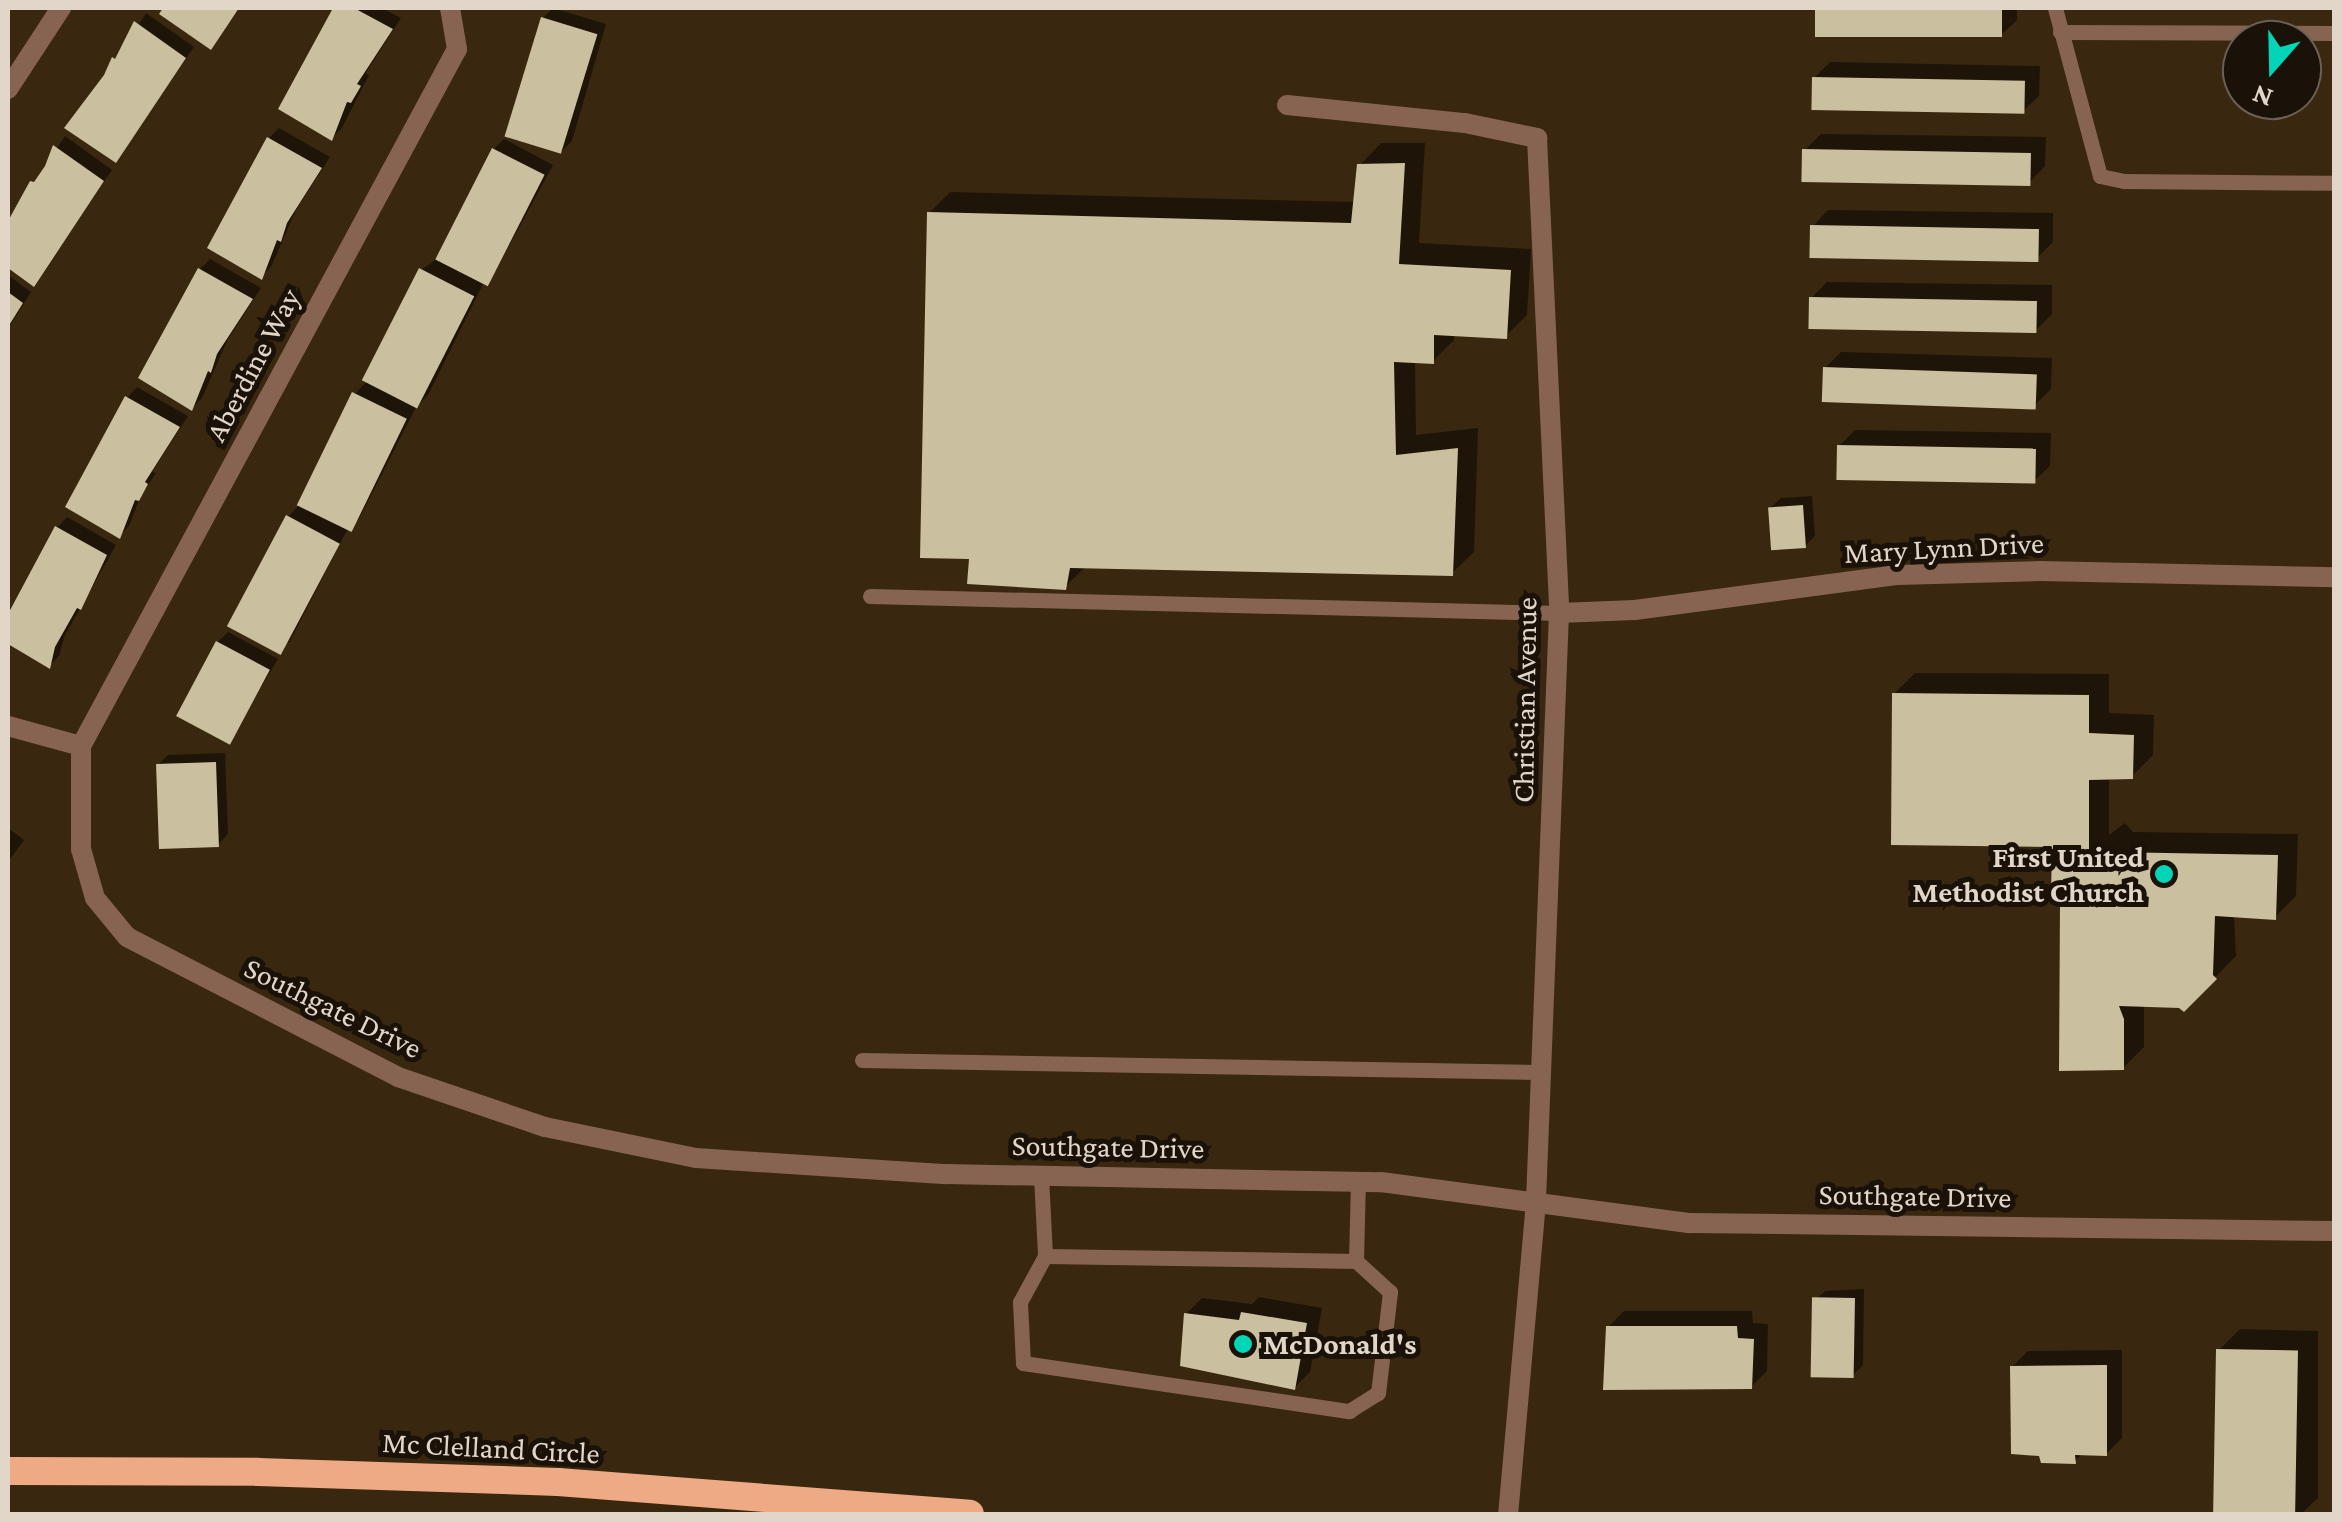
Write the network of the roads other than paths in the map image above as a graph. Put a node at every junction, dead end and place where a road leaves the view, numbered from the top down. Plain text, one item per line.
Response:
1 (62, 8) edge
2 (450, 8) edge
3 (2055, 8) edge
4 (2060, 32) junction
5 (2334, 33) edge
6 (8, 89) edge
7 (1288, 105) dead end
8 (2334, 183) edge
9 (2334, 577) edge
10 (870, 596) dead end
11 (1559, 613) junction
12 (8, 726) edge
13 (81, 746) junction
14 (862, 1060) dead end
15 (1543, 1072) junction
16 (1041, 1176) junction
17 (1358, 1181) junction
18 (1536, 1202) junction
19 (2334, 1231) edge
20 (1045, 1256) junction
21 (1356, 1261) junction
22 (8, 1472) edge
23 (970, 1514) edge
24 (1508, 1514) edge

1 - 6 street
2 - 13 street, Aberdine Way
3 - 4 lane
4 - 5 lane
4 - 8 lane
7 - 11 street, Christian Avenue
9 - 11 street, Mary Lynn Drive
10 - 11 lane
11 - 15 street, Christian Avenue
12 - 13 street
13 - 16 street, Southgate Drive
14 - 15 lane
15 - 18 street, Christian Avenue
16 - 17 street, Southgate Drive
16 - 20 lane
17 - 18 street, Southgate Drive
17 - 21 lane
18 - 19 street, Southgate Drive
18 - 24 street, Christian Avenue
20 - 21 lane
20 - 21 lane
22 - 23 highway, Mc Clelland Circle

